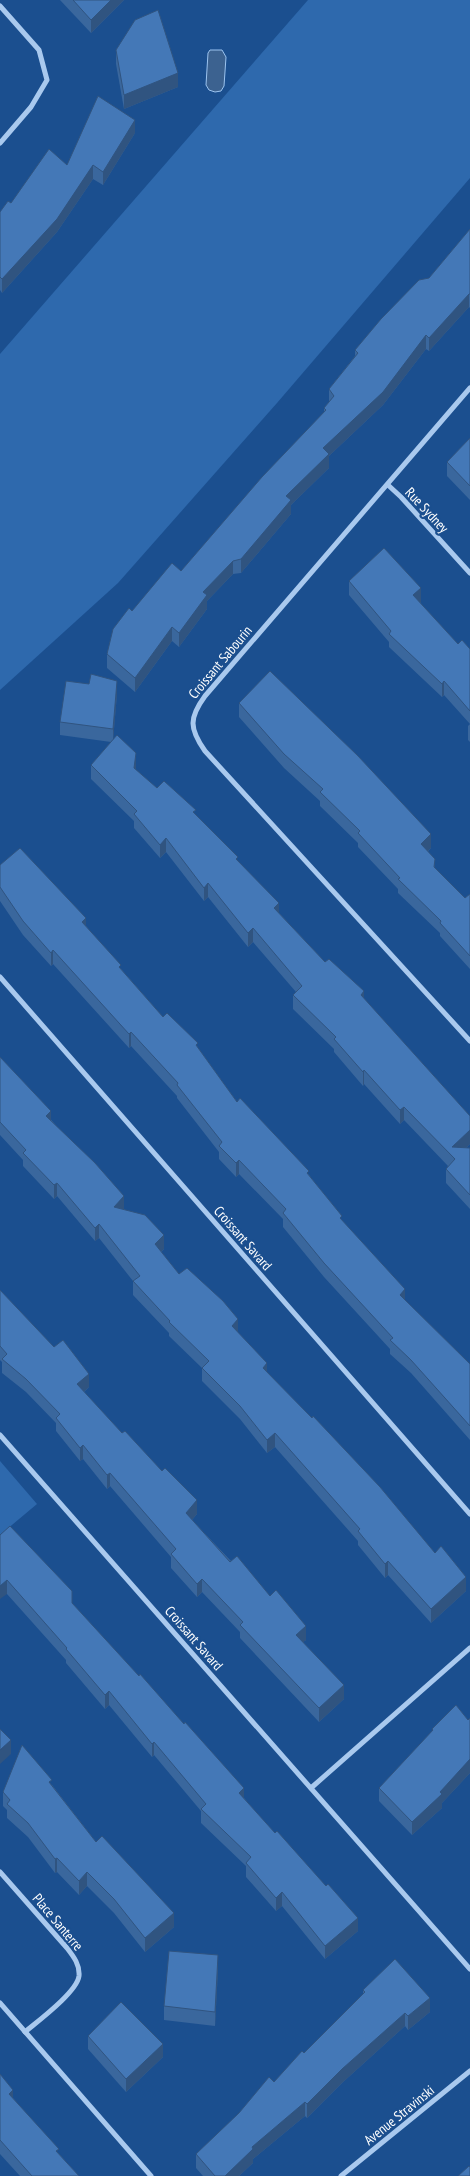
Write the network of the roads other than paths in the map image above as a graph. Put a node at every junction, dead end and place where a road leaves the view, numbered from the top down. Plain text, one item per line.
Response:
1 (0, 6) edge
2 (0, 144) edge
3 (470, 388) edge
4 (388, 485) junction
5 (470, 572) edge
6 (0, 978) edge
7 (470, 1042) edge
8 (0, 1435) edge
9 (470, 1514) edge
10 (470, 1648) edge
11 (311, 1788) junction
12 (0, 1872) edge
13 (470, 1969) edge
14 (0, 2003) edge
15 (25, 2032) junction
16 (470, 2071) edge
17 (151, 2176) edge
18 (341, 2176) edge

1 - 2 street
3 - 4 street, Croissant Sabourin
4 - 5 street, Rue Sydney
4 - 7 street, Croissant Sabourin
6 - 9 street, Croissant Savard
8 - 11 street, Croissant Savard
10 - 11 street
11 - 13 street, Croissant Savard
12 - 15 street, Place Santerre
14 - 15 street
15 - 17 street
16 - 18 street, Avenue Stravinski

